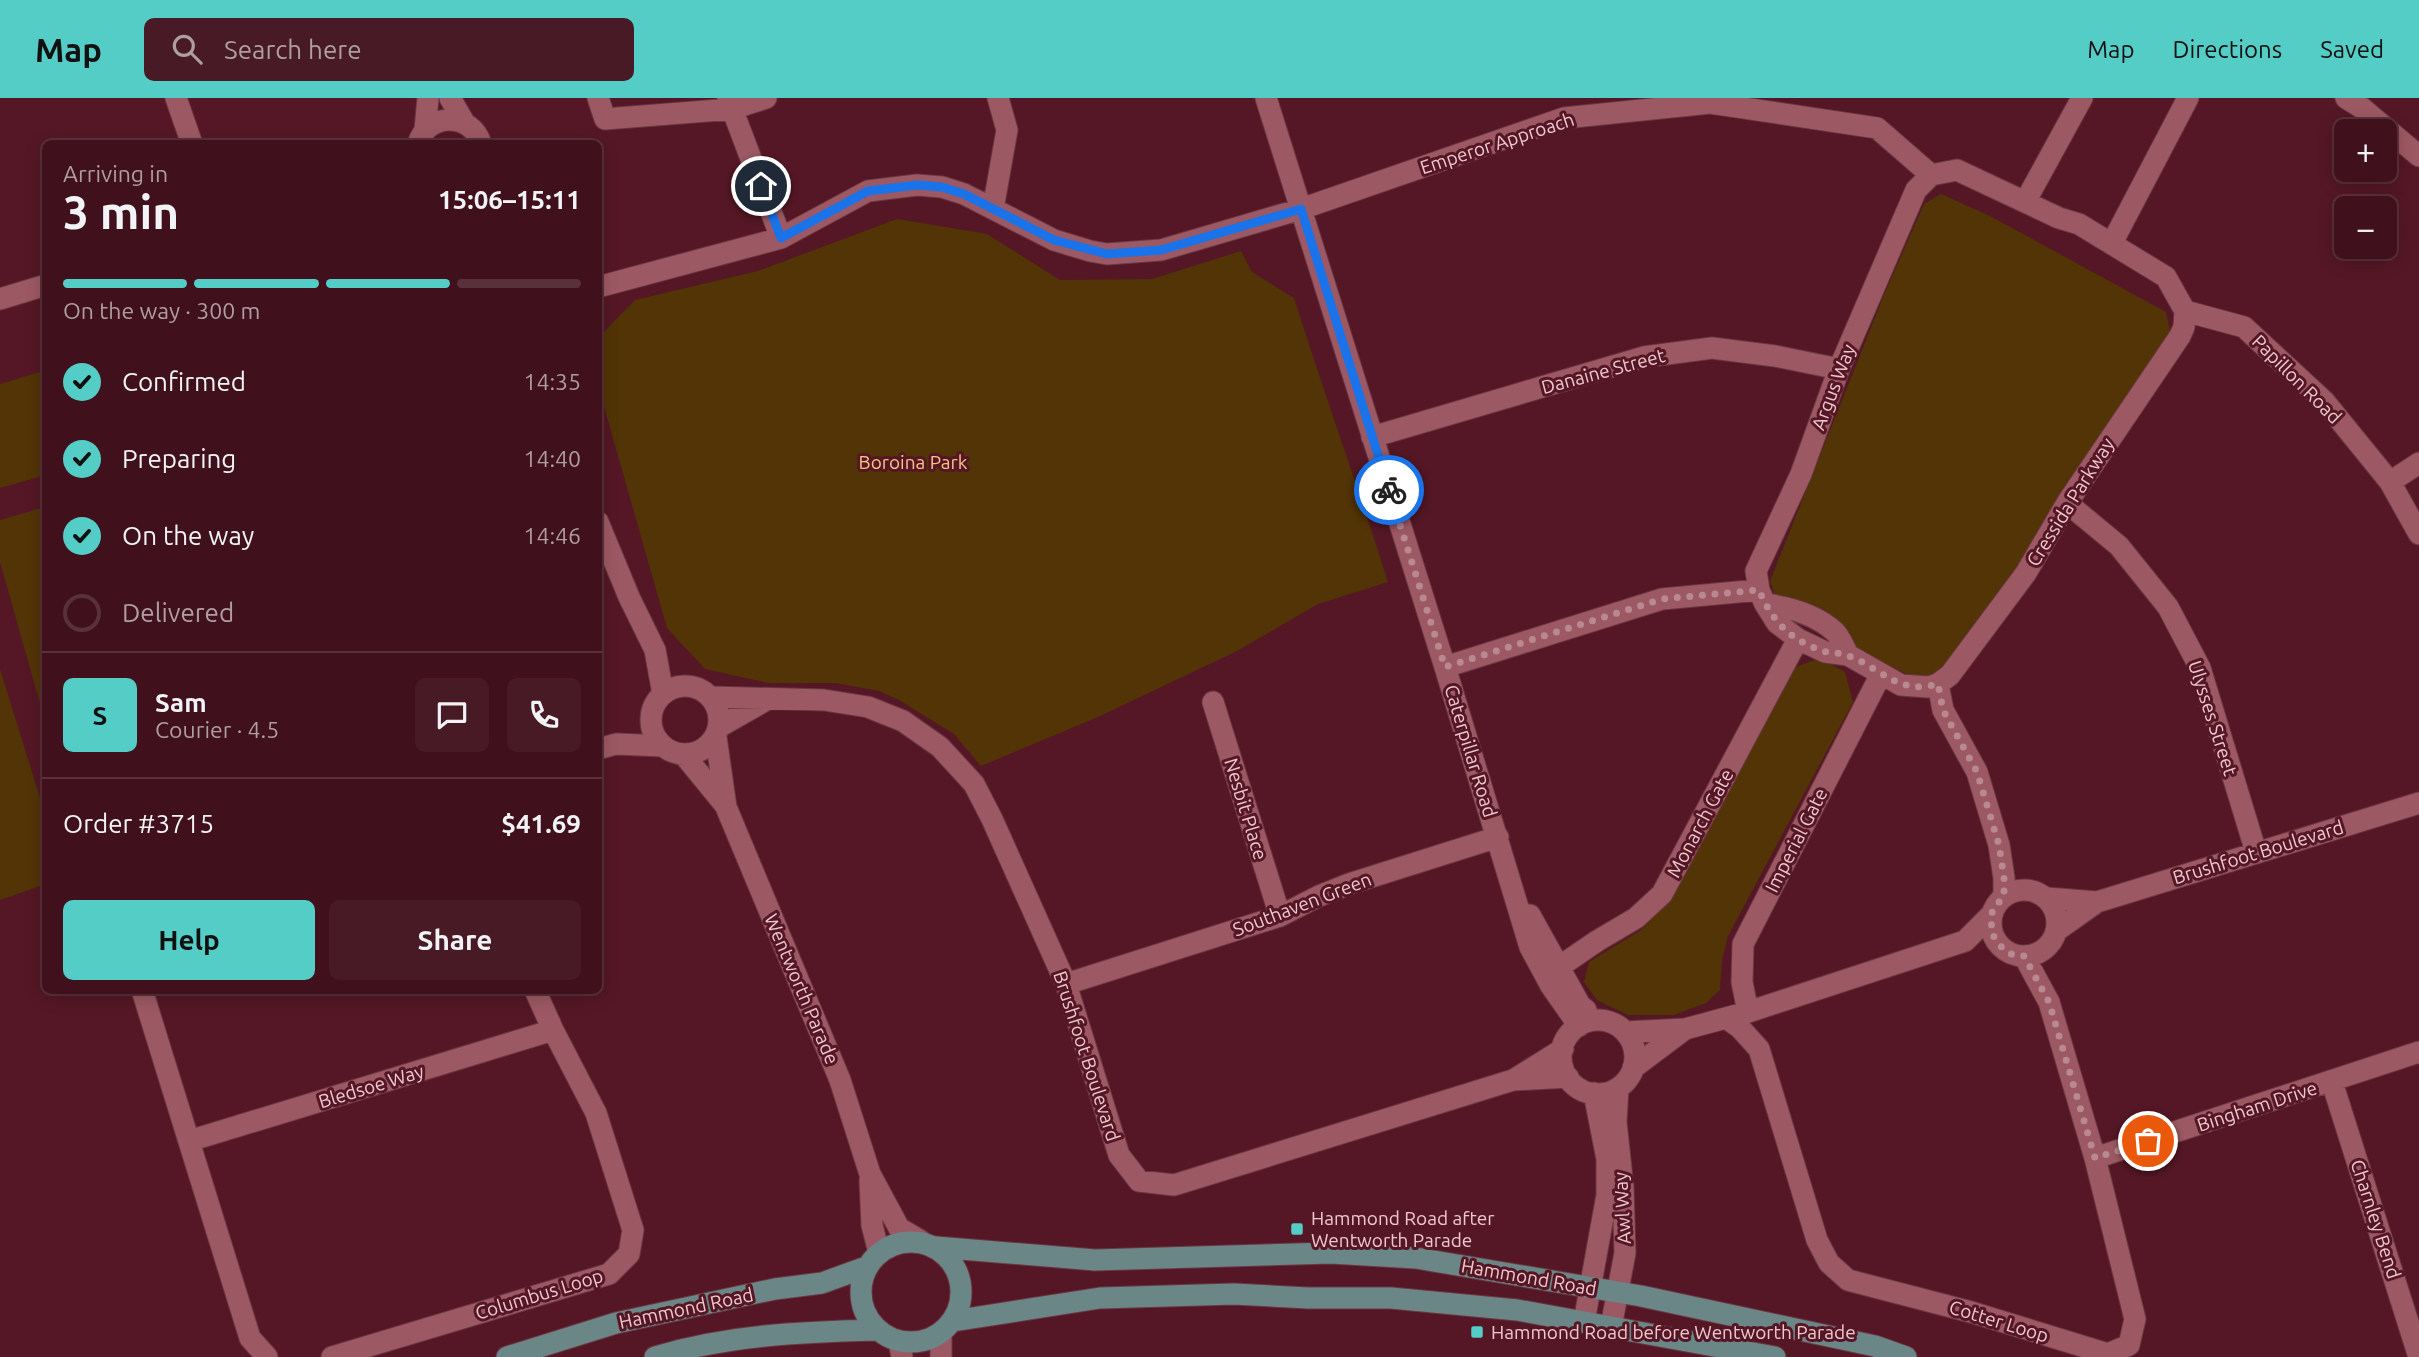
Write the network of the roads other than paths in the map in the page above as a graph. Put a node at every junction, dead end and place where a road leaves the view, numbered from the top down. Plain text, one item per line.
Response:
1 (176, 98) edge
2 (428, 98) edge
3 (450, 98) edge
4 (598, 98) edge
5 (766, 98) edge
6 (998, 98) edge
7 (1266, 98) edge
8 (2082, 98) edge
9 (2188, 98) edge
10 (2346, 98) edge
11 (730, 104) edge
12 (464, 122) junction
13 (419, 139) edge
14 (190, 140) edge
15 (479, 140) edge
16 (2419, 156) edge
17 (1931, 175) junction
18 (2025, 201) junction
19 (993, 209) junction
20 (1301, 209) junction
21 (2059, 218) junction
22 (781, 238) junction
23 (2112, 243) junction
24 (42, 286) edge
25 (602, 286) edge
26 (0, 299) edge
27 (2180, 302) junction
28 (1839, 369) junction
29 (1373, 437) junction
30 (2419, 464) edge
31 (2390, 482) junction
32 (2067, 503) junction
33 (602, 532) edge
34 (2419, 534) edge
35 (1762, 597) junction
36 (1798, 639) junction
37 (655, 649) junction
38 (1848, 655) junction
39 (1445, 667) junction
40 (1881, 674) junction
41 (1938, 684) junction
42 (687, 686) junction
43 (663, 694) junction
44 (711, 697) junction
45 (770, 698) junction
46 (1213, 702) dead end
47 (651, 716) junction
48 (718, 732) junction
49 (663, 746) junction
50 (607, 747) edge
51 (684, 755) junction
52 (2419, 803) edge
53 (726, 807) junction
54 (1498, 837) junction
55 (1999, 845) junction
56 (2256, 852) junction
57 (1512, 882) junction
58 (2038, 894) junction
59 (2004, 896) junction
60 (2097, 902) junction
61 (1991, 915) junction
62 (1280, 916) junction
63 (2051, 940) junction
64 (1965, 941) junction
65 (2003, 949) junction
66 (2024, 956) junction
67 (1559, 967) junction
68 (1066, 984) junction
69 (143, 994) edge
70 (537, 994) edge
71 (2049, 1002) junction
72 (1775, 1003) junction
73 (1748, 1012) junction
74 (1726, 1018) junction
75 (1604, 1021) junction
76 (1579, 1026) junction
77 (1685, 1029) junction
78 (553, 1030) junction
79 (1625, 1032) junction
80 (1563, 1049) junction
81 (1759, 1049) junction
82 (2419, 1052) edge
83 (1633, 1068) junction
84 (1568, 1077) junction
85 (1513, 1080) junction
86 (2332, 1082) junction
87 (1618, 1088) junction
88 (1594, 1093) junction
89 (189, 1141) junction
90 (2095, 1158) junction
91 (870, 1174) junction
92 (928, 1244) junction
93 (873, 1260) junction
94 (1589, 1287) junction
95 (1616, 1292) junction
96 (2411, 1303) edge
97 (1584, 1322) junction
98 (947, 1327) junction
99 (1611, 1327) junction
100 (876, 1330) junction
101 (900, 1349) edge
102 (267, 1357) edge
103 (332, 1357) edge
104 (507, 1357) edge
105 (655, 1357) edge
106 (942, 1357) edge
107 (1775, 1357) edge
108 (1906, 1357) edge
109 (2418, 1357) edge

1 - 14 street
2 - 13 street
3 - 12 street
4 - 11 street
5 - 11 street
6 - 19 street
7 - 20 street, Caterpillar Road
8 - 18 street
9 - 23 street
10 - 16 street
11 - 22 street
12 - 13 street
12 - 15 street
17 - 18 street, Papillon Road
17 - 20 street, Emperor Approach
17 - 28 street, Argus Way
18 - 21 street, Papillon Road
19 - 20 street, Emperor Approach
19 - 22 street, Emperor Approach
20 - 29 street, Caterpillar Road
21 - 23 street, Papillon Road
21 - 27 street, Papillon Road
22 - 25 street, Emperor Approach
23 - 27 street, Papillon Road
24 - 26 street
27 - 31 street, Papillon Road
27 - 32 street, Cressida Parkway
28 - 29 street, Danaine Street
28 - 35 street, Argus Way
29 - 39 street, Caterpillar Road
30 - 31 street
31 - 34 street, Papillon Road
32 - 41 street, Cressida Parkway
32 - 56 street, Ulysses Street
33 - 37 street
35 - 36 street
35 - 38 street
35 - 39 street
36 - 38 street
36 - 67 street, Monarch Gate
37 - 42 street
37 - 43 street
38 - 40 street
39 - 54 street, Caterpillar Road
40 - 41 street
40 - 73 street, Imperial Gate
41 - 55 street
42 - 43 street
42 - 44 street
43 - 47 street
44 - 45 street, Brushfoot Boulevard
44 - 48 street
45 - 48 street
45 - 68 street, Brushfoot Boulevard
46 - 62 street, Nesbit Place
47 - 49 street
47 - 50 street
48 - 51 street
48 - 53 street, Wentworth Parade
49 - 50 street
49 - 51 street
51 - 53 street, Wentworth Parade
52 - 56 street, Brushfoot Boulevard
53 - 91 street, Wentworth Parade
54 - 57 street, Caterpillar Road
54 - 62 street, Southaven Green
55 - 58 street
55 - 59 street
56 - 60 street, Brushfoot Boulevard
57 - 67 street, Caterpillar Road
57 - 76 street, Caterpillar Road
58 - 59 street
58 - 60 street, Brushfoot Boulevard
58 - 63 street
59 - 61 street
60 - 63 street, Brushfoot Boulevard
61 - 64 street
61 - 65 street
62 - 68 street, Southaven Green
63 - 66 street
63 - 71 street, Cotter Loop
64 - 65 street
64 - 72 street
65 - 66 street
66 - 71 street, Cotter Loop
67 - 75 street, Caterpillar Road
68 - 85 street, Brushfoot Boulevard
69 - 89 street
70 - 78 street, Columbus Loop
71 - 90 street, Cotter Loop
72 - 73 street
72 - 81 street
73 - 74 street
74 - 77 street
74 - 81 street, Cotter Loop
75 - 76 street
75 - 79 street
76 - 80 street
77 - 79 street
77 - 83 street
78 - 89 street, Bledsoe Way
78 - 103 street, Columbus Loop
79 - 83 street
80 - 84 street
80 - 85 street, Brushfoot Boulevard
81 - 90 street, Cotter Loop
82 - 86 street, Bingham Drive
83 - 87 street
84 - 85 street, Brushfoot Boulevard
84 - 88 street
86 - 90 street, Bingham Drive
86 - 96 street, Charnley Bend
87 - 88 street
87 - 95 street, Awl Way
88 - 94 street, Awl Way
89 - 102 street
91 - 92 street, Wentworth Parade
91 - 93 street, Wentworth Parade
92 - 93 main road, Hammond Road
92 - 94 main road, Hammond Road
92 - 98 main road
93 - 100 main road
93 - 104 main road, Hammond Road
94 - 95 main road, Hammond Road
94 - 97 street, Awl Way
95 - 99 street, Awl Way
95 - 108 main road, Hammond Road
96 - 109 street, Charnley Bend
97 - 98 main road, Hammond Road
97 - 99 main road, Hammond Road
98 - 101 main road, Hammond Road
98 - 106 street
99 - 107 main road, Hammond Road
100 - 101 main road, Hammond Road
100 - 105 main road, Hammond Road

